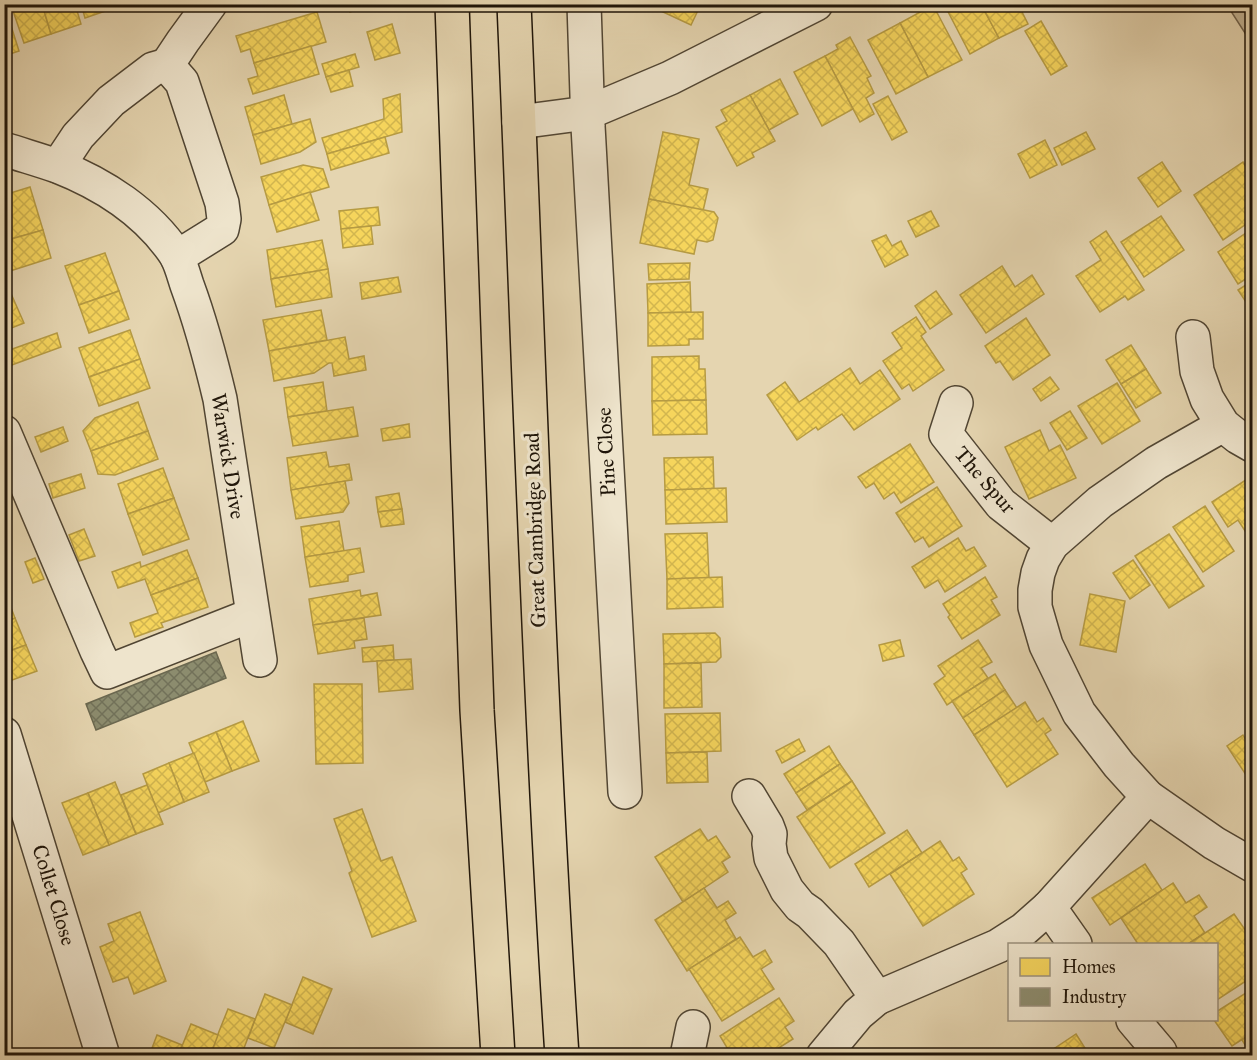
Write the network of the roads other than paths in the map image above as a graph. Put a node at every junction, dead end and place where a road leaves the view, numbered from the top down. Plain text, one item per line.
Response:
1 (210, 4) edge
2 (452, 4) edge
3 (514, 4) edge
4 (584, 4) edge
5 (816, 4) edge
6 (167, 65) junction
7 (587, 113) junction
8 (519, 122) junction
9 (4, 149) edge
10 (58, 166) junction
11 (177, 257) junction
12 (1193, 337) dead end
13 (956, 403) dead end
14 (1223, 425) junction
15 (4, 432) edge
16 (1252, 445) edge
17 (1052, 544) junction
18 (252, 615) junction
19 (260, 660) dead end
20 (5, 734) edge
21 (625, 792) dead end
22 (748, 796) dead end
23 (1148, 797) junction
24 (1252, 865) edge
25 (1049, 907) junction
26 (1074, 943) edge
27 (877, 998) junction
28 (1134, 1021) edge
29 (1160, 1053) dead end
30 (103, 1056) edge
31 (498, 1056) edge
32 (562, 1056) edge
33 (823, 1056) edge

1 - 6 street
2 - 31 highway
3 - 8 highway, Great Cambridge Road
4 - 7 street, Pine Close
5 - 7 street
6 - 10 street
6 - 11 street
7 - 8 street
7 - 21 street, Pine Close
8 - 32 highway, Great Cambridge Road
9 - 10 street, Warwick Drive
10 - 11 street, Warwick Drive
11 - 18 street, Warwick Drive
12 - 14 street
13 - 17 street, The Spur
14 - 16 street
14 - 17 street
15 - 18 street
17 - 23 street
18 - 19 street, Warwick Drive
20 - 30 street, Collet Close
22 - 27 street
23 - 24 street
23 - 25 street
25 - 26 street
25 - 27 street
27 - 33 street
28 - 29 street

